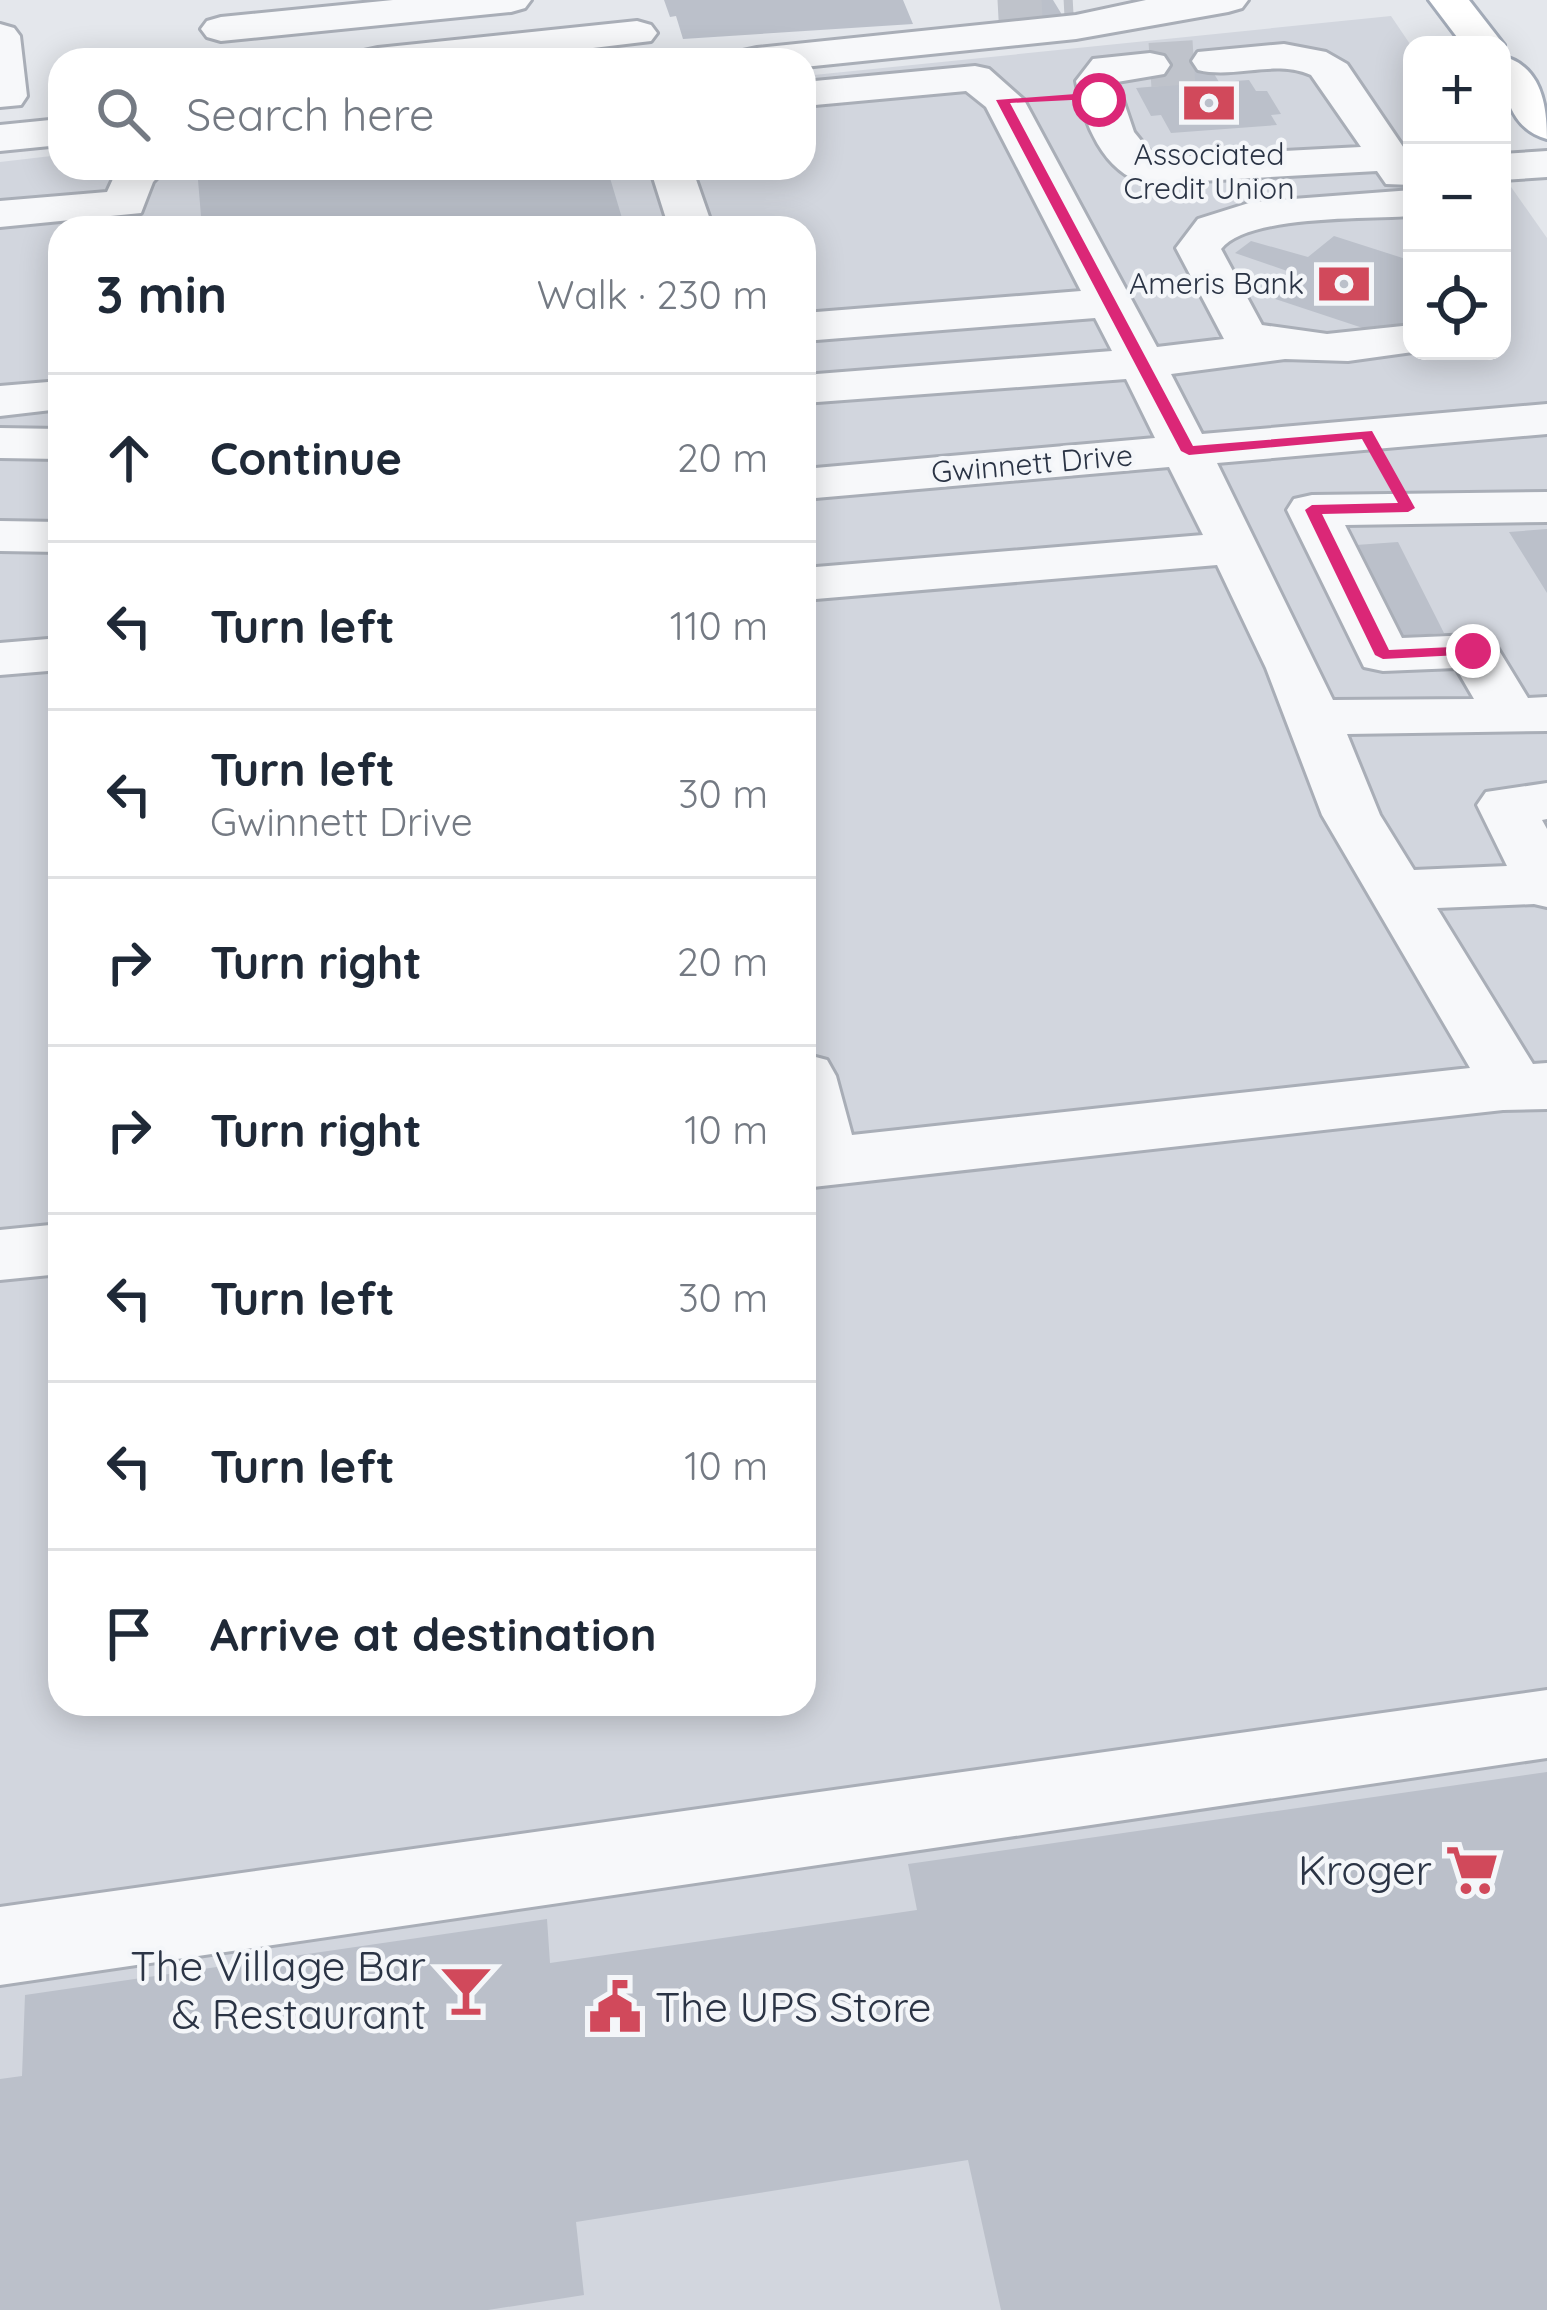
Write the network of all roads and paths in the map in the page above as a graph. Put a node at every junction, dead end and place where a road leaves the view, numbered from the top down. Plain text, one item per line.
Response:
1 (512, 0) edge
2 (1228, 0) edge
3 (1449, 0) edge
4 (1073, 5) dead end
5 (1164, 8) junction
6 (998, 9) dead end
7 (221, 30) edge
8 (636, 31) edge
9 (0, 36) edge
10 (1477, 36) edge
11 (896, 46) junction
12 (485, 48) edge
13 (816, 54) edge
14 (1212, 61) tunnel mouth
15 (1150, 65) tunnel mouth
16 (1511, 80) edge
17 (816, 93) edge
18 (1098, 95) junction
19 (6, 96) dead end
20 (1003, 100) junction
21 (1547, 126) edge
22 (48, 133) edge
23 (0, 138) edge
24 (1547, 164) edge
25 (1511, 166) edge
26 (1403, 177) edge
27 (675, 180) edge
28 (1403, 180) edge
29 (1403, 180) edge
30 (133, 200) edge
31 (0, 214) edge
32 (687, 216) edge
33 (1109, 303) junction
34 (816, 326) edge
35 (1403, 340) edge
36 (1278, 347) junction
37 (1142, 363) junction
38 (816, 388) edge
39 (48, 396) edge
40 (0, 400) edge
41 (1547, 418) edge
42 (1453, 427) junction
43 (1547, 433) edge
44 (1367, 434) junction
45 (0, 442) edge
46 (48, 444) edge
47 (1189, 451) junction
48 (816, 483) edge
49 (1547, 507) edge
50 (1408, 508) junction
51 (0, 536) edge
52 (48, 538) edge
53 (1235, 548) junction
54 (816, 583) edge
55 (48, 655) edge
56 (0, 659) edge
57 (1529, 715) edge
58 (1312, 717) junction
59 (1547, 801) edge
60 (1546, 886) edge
61 (1396, 890) junction
62 (1525, 1086) edge
63 (816, 1163) edge
64 (48, 1250) edge
65 (0, 1255) edge
66 (1547, 1724) edge
67 (0, 1946) edge

1 - 7 street
2 - 5 street
3 - 10 main road
4 - 5 street
5 - 11 street
6 - 11 street
8 - 12 street
9 - 19 street
11 - 13 street
14 - 26 street
15 - 18 street
16 - 21 main road
17 - 20 street
18 - 20 street
18 - 28 street
20 - 33 street
22 - 23 street
24 - 25 street
27 - 32 street
29 - 36 street
30 - 31 street
33 - 34 street
33 - 37 street
35 - 36 street
36 - 37 street
37 - 38 street
37 - 47 street
39 - 40 street
41 - 42 street, Gwinnett Drive
42 - 43 street
42 - 44 street, Gwinnett Drive
44 - 47 street, Gwinnett Drive
44 - 50 street
45 - 46 street
47 - 48 street, Gwinnett Drive
47 - 53 street
49 - 50 street
50 - 57 street
51 - 52 street
53 - 54 street
53 - 58 street
55 - 56 street
57 - 58 street
58 - 61 street
59 - 60 street
60 - 61 street
61 - 62 street
62 - 63 street
64 - 65 street
66 - 67 street

